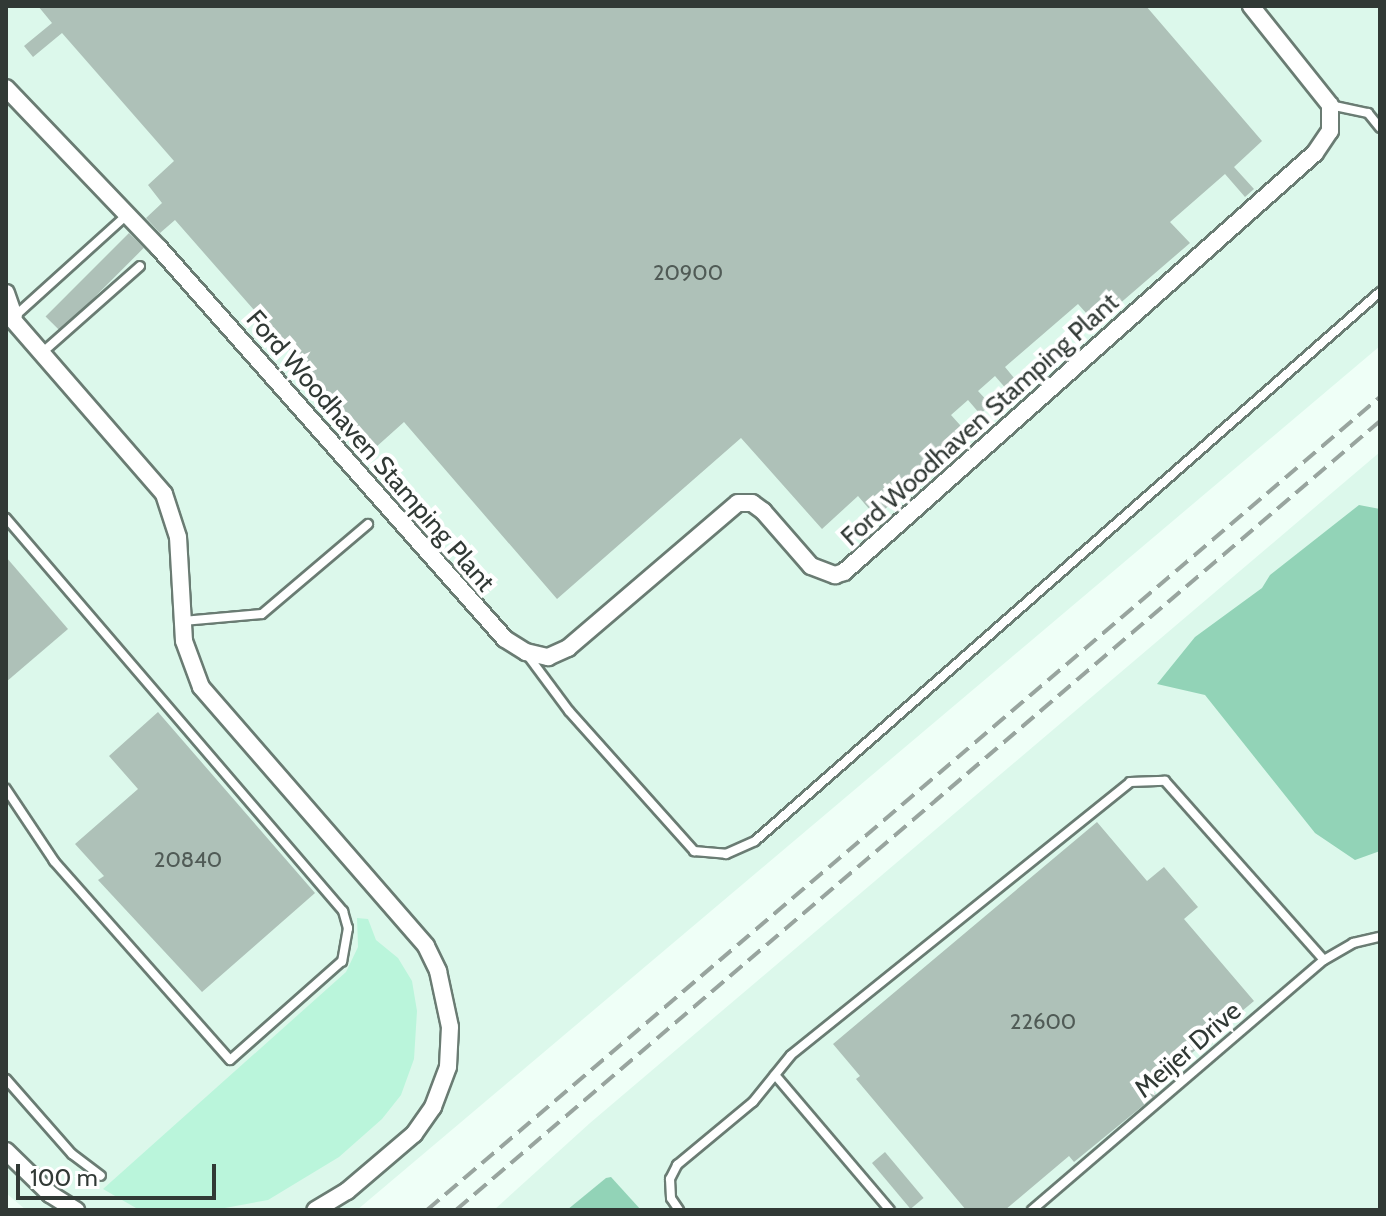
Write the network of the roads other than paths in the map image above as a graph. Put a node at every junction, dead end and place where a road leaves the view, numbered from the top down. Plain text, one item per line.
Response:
1 (1251, 6) edge
2 (6, 88) edge
3 (1330, 105) junction
4 (1380, 128) edge
5 (128, 214) junction
6 (140, 266) dead end
7 (1380, 292) edge
8 (6, 293) edge
9 (10, 314) edge
10 (44, 351) junction
11 (6, 518) edge
12 (368, 524) dead end
13 (182, 621) junction
14 (526, 652) junction
15 (6, 789) edge
16 (1380, 937) edge
17 (1324, 960) junction
18 (775, 1075) junction
19 (6, 1079) edge
20 (6, 1151) edge
21 (101, 1176) dead end
22 (76, 1210) edge
23 (315, 1210) edge
24 (679, 1210) edge
25 (890, 1210) edge
26 (1032, 1210) edge

1 - 3 street
2 - 5 street, Ford Woodhaven Stamping Plant
3 - 4 lane
3 - 14 street, Ford Woodhaven Stamping Plant
5 - 9 lane
5 - 14 street, Ford Woodhaven Stamping Plant
6 - 10 lane
7 - 14 lane
8 - 9 street
9 - 10 street
10 - 13 street
11 - 15 lane
12 - 13 lane
13 - 23 street
16 - 17 lane, Meijer Drive
17 - 18 lane
17 - 26 lane, Meijer Drive
18 - 24 lane
18 - 25 lane
19 - 21 lane
20 - 22 street

